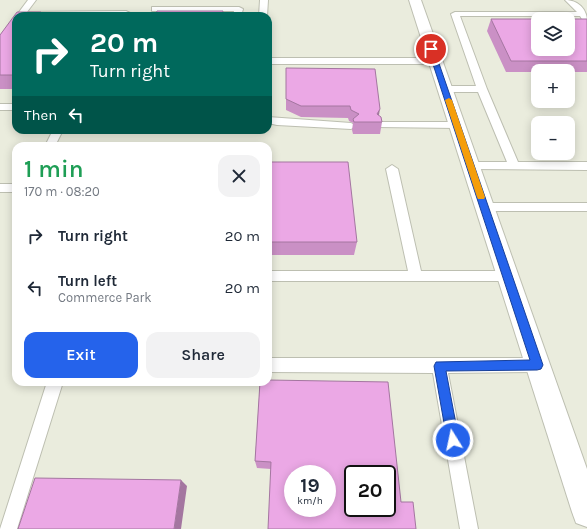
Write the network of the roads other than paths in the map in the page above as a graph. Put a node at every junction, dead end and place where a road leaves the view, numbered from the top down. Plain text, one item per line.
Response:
1 (32, 0) edge
2 (159, 0) edge
3 (264, 0) edge
4 (415, 0) edge
5 (568, 0) edge
6 (23, 12) edge
7 (154, 12) edge
8 (175, 12) edge
9 (238, 12) edge
10 (263, 12) edge
11 (585, 17) edge
12 (272, 61) edge
13 (435, 61) junction
14 (445, 89) junction
15 (482, 89) junction
16 (0, 107) edge
17 (12, 108) edge
18 (272, 121) edge
19 (381, 125) edge
20 (457, 125) junction
21 (351, 126) edge
22 (471, 166) junction
23 (514, 166) junction
24 (587, 166) edge
25 (392, 169) dead end
26 (0, 188) edge
27 (12, 188) edge
28 (484, 207) junction
29 (587, 207) edge
30 (272, 276) edge
31 (416, 276) junction
32 (507, 276) junction
33 (537, 365) junction
34 (272, 366) edge
35 (439, 366) junction
36 (54, 386) edge
37 (587, 512) edge
38 (8, 529) edge
39 (469, 529) edge

1 - 6 lane
2 - 7 lane
3 - 10 lane
4 - 13 street
5 - 11 lane
8 - 9 lane
11 - 15 lane
12 - 13 lane
13 - 14 street
14 - 15 lane
14 - 20 street
15 - 23 lane
16 - 17 lane
18 - 21 lane
19 - 20 lane
20 - 22 street
22 - 23 lane
22 - 28 street
23 - 24 lane
25 - 31 lane
26 - 27 lane
28 - 29 lane
28 - 32 street
30 - 31 lane
31 - 32 lane
32 - 33 street
33 - 35 lane
33 - 37 street
34 - 35 lane
35 - 39 lane
36 - 38 lane

